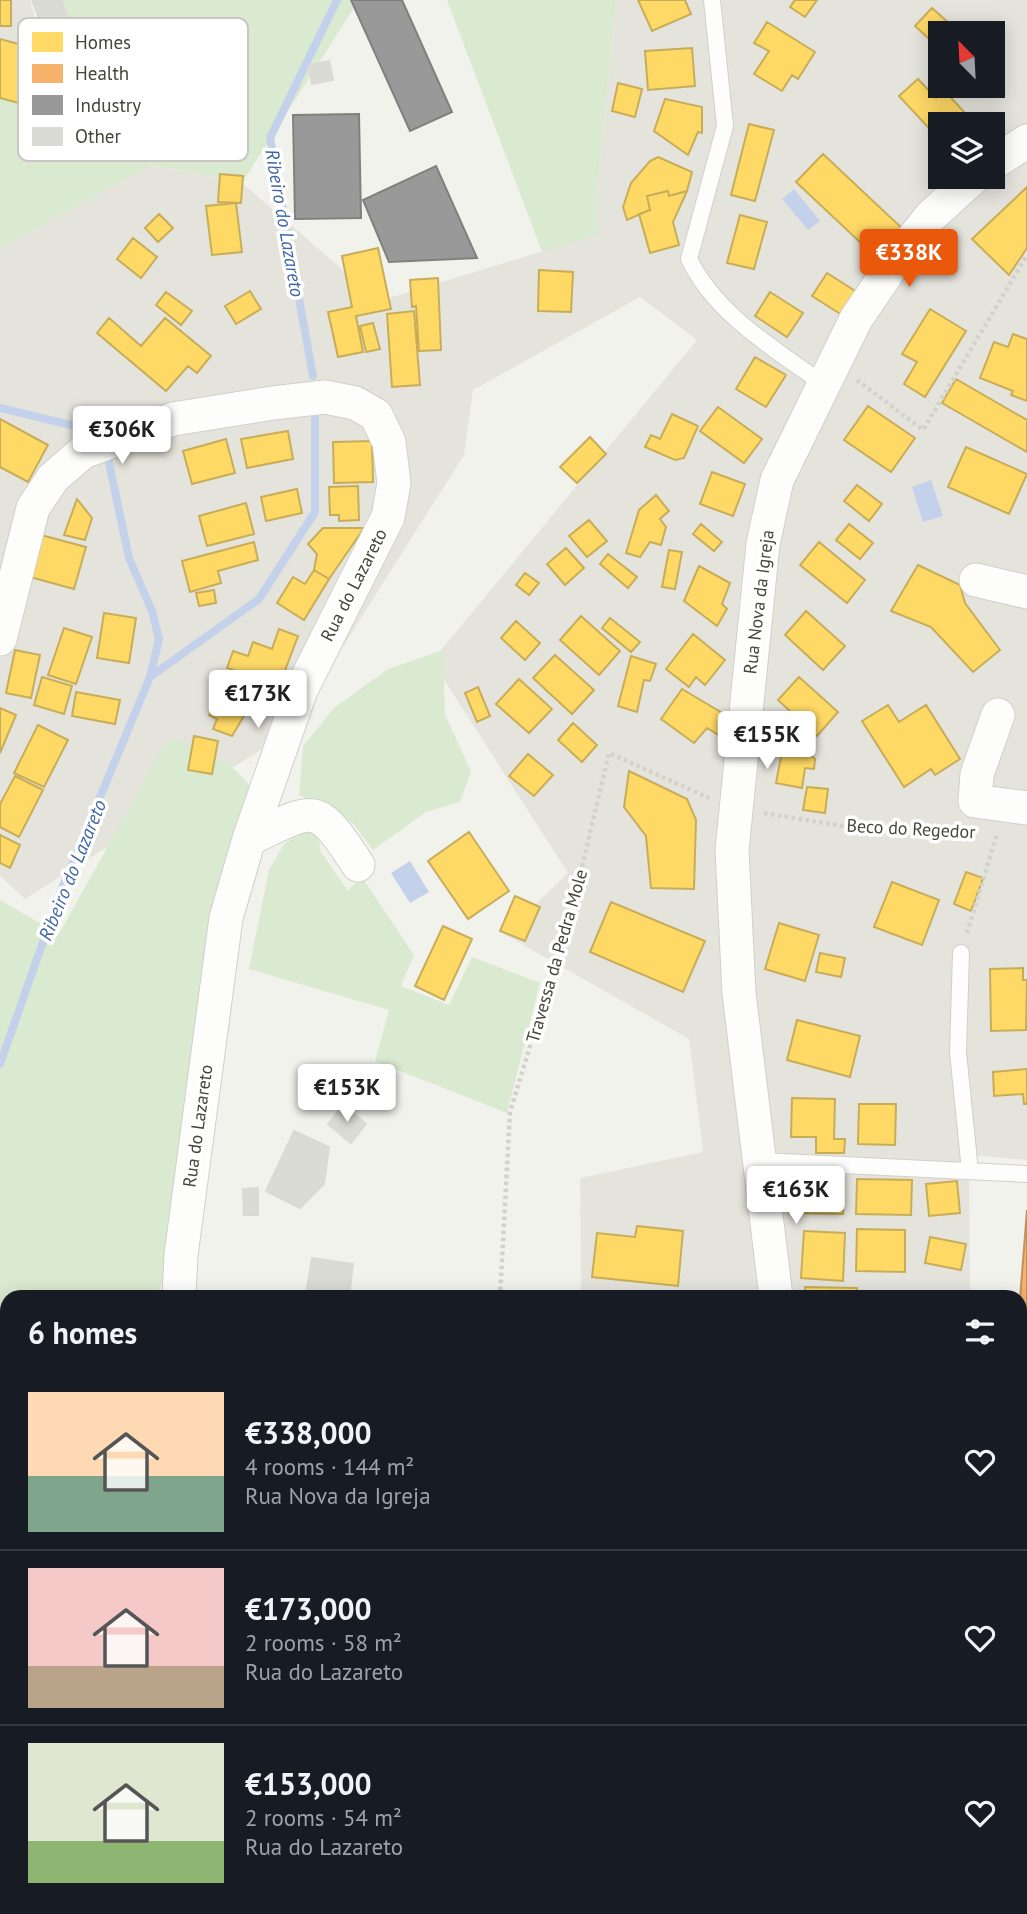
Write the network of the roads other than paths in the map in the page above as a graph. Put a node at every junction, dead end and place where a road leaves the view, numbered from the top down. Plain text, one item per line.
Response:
1 (712, 0) edge
2 (1027, 141) edge
3 (1005, 155) edge
4 (961, 189) edge
5 (828, 373) junction
6 (976, 580) dead end
7 (1027, 592) edge
8 (0, 639) edge
9 (998, 715) dead end
10 (1027, 808) edge
11 (249, 839) junction
12 (358, 865) dead end
13 (961, 953) road end
14 (762, 1161) junction
15 (970, 1171) junction
16 (1027, 1174) edge
17 (181, 1255) junction
18 (167, 1290) edge
19 (179, 1290) edge
20 (775, 1290) edge

1 - 5 lane
2 - 3 street
4 - 5 street, Rua Nova da Igreja
5 - 14 street, Rua Nova da Igreja
6 - 7 street
8 - 11 street, Rua do Lazareto
9 - 10 street
11 - 12 street
11 - 17 street, Rua do Lazareto
13 - 15 lane
14 - 15 lane
14 - 20 street, Rua Nova da Igreja
15 - 16 lane
17 - 18 lane
17 - 19 street, Rua do Lazareto

